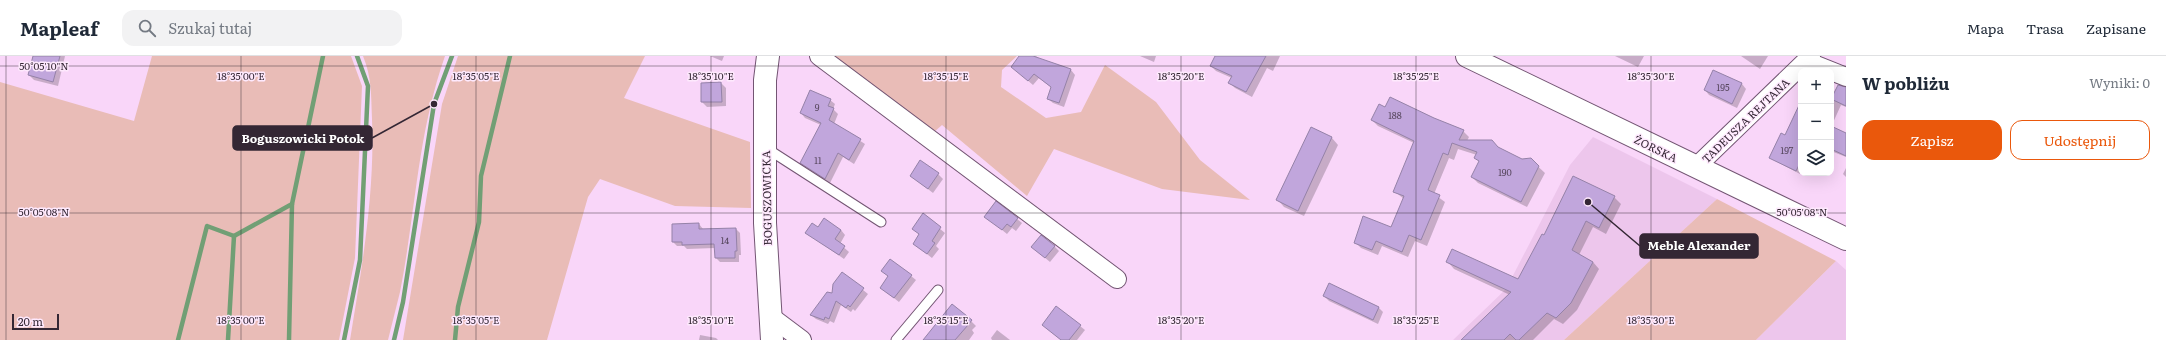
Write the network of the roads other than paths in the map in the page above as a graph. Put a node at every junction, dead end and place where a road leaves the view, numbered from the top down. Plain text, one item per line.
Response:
1 (768, 56) edge
2 (818, 56) edge
3 (1467, 56) edge
4 (1809, 58) edge
5 (1846, 77) edge
6 (765, 147) junction
7 (1696, 167) junction
8 (880, 222) dead end
9 (1846, 239) edge
10 (1117, 279) dead end
11 (938, 290) dead end
12 (770, 316) junction
13 (772, 340) edge
14 (802, 340) edge
15 (896, 340) edge

1 - 6 main road, BOGUSZOWICKA
2 - 10 street
3 - 7 main road, ŻORSKA
4 - 5 street
4 - 7 street, TADEUSZA REJTANA
6 - 8 lane
6 - 12 main road, BOGUSZOWICKA
7 - 9 main road, ŻORSKA
11 - 15 lane
12 - 13 main road, BOGUSZOWICKA
12 - 14 street

